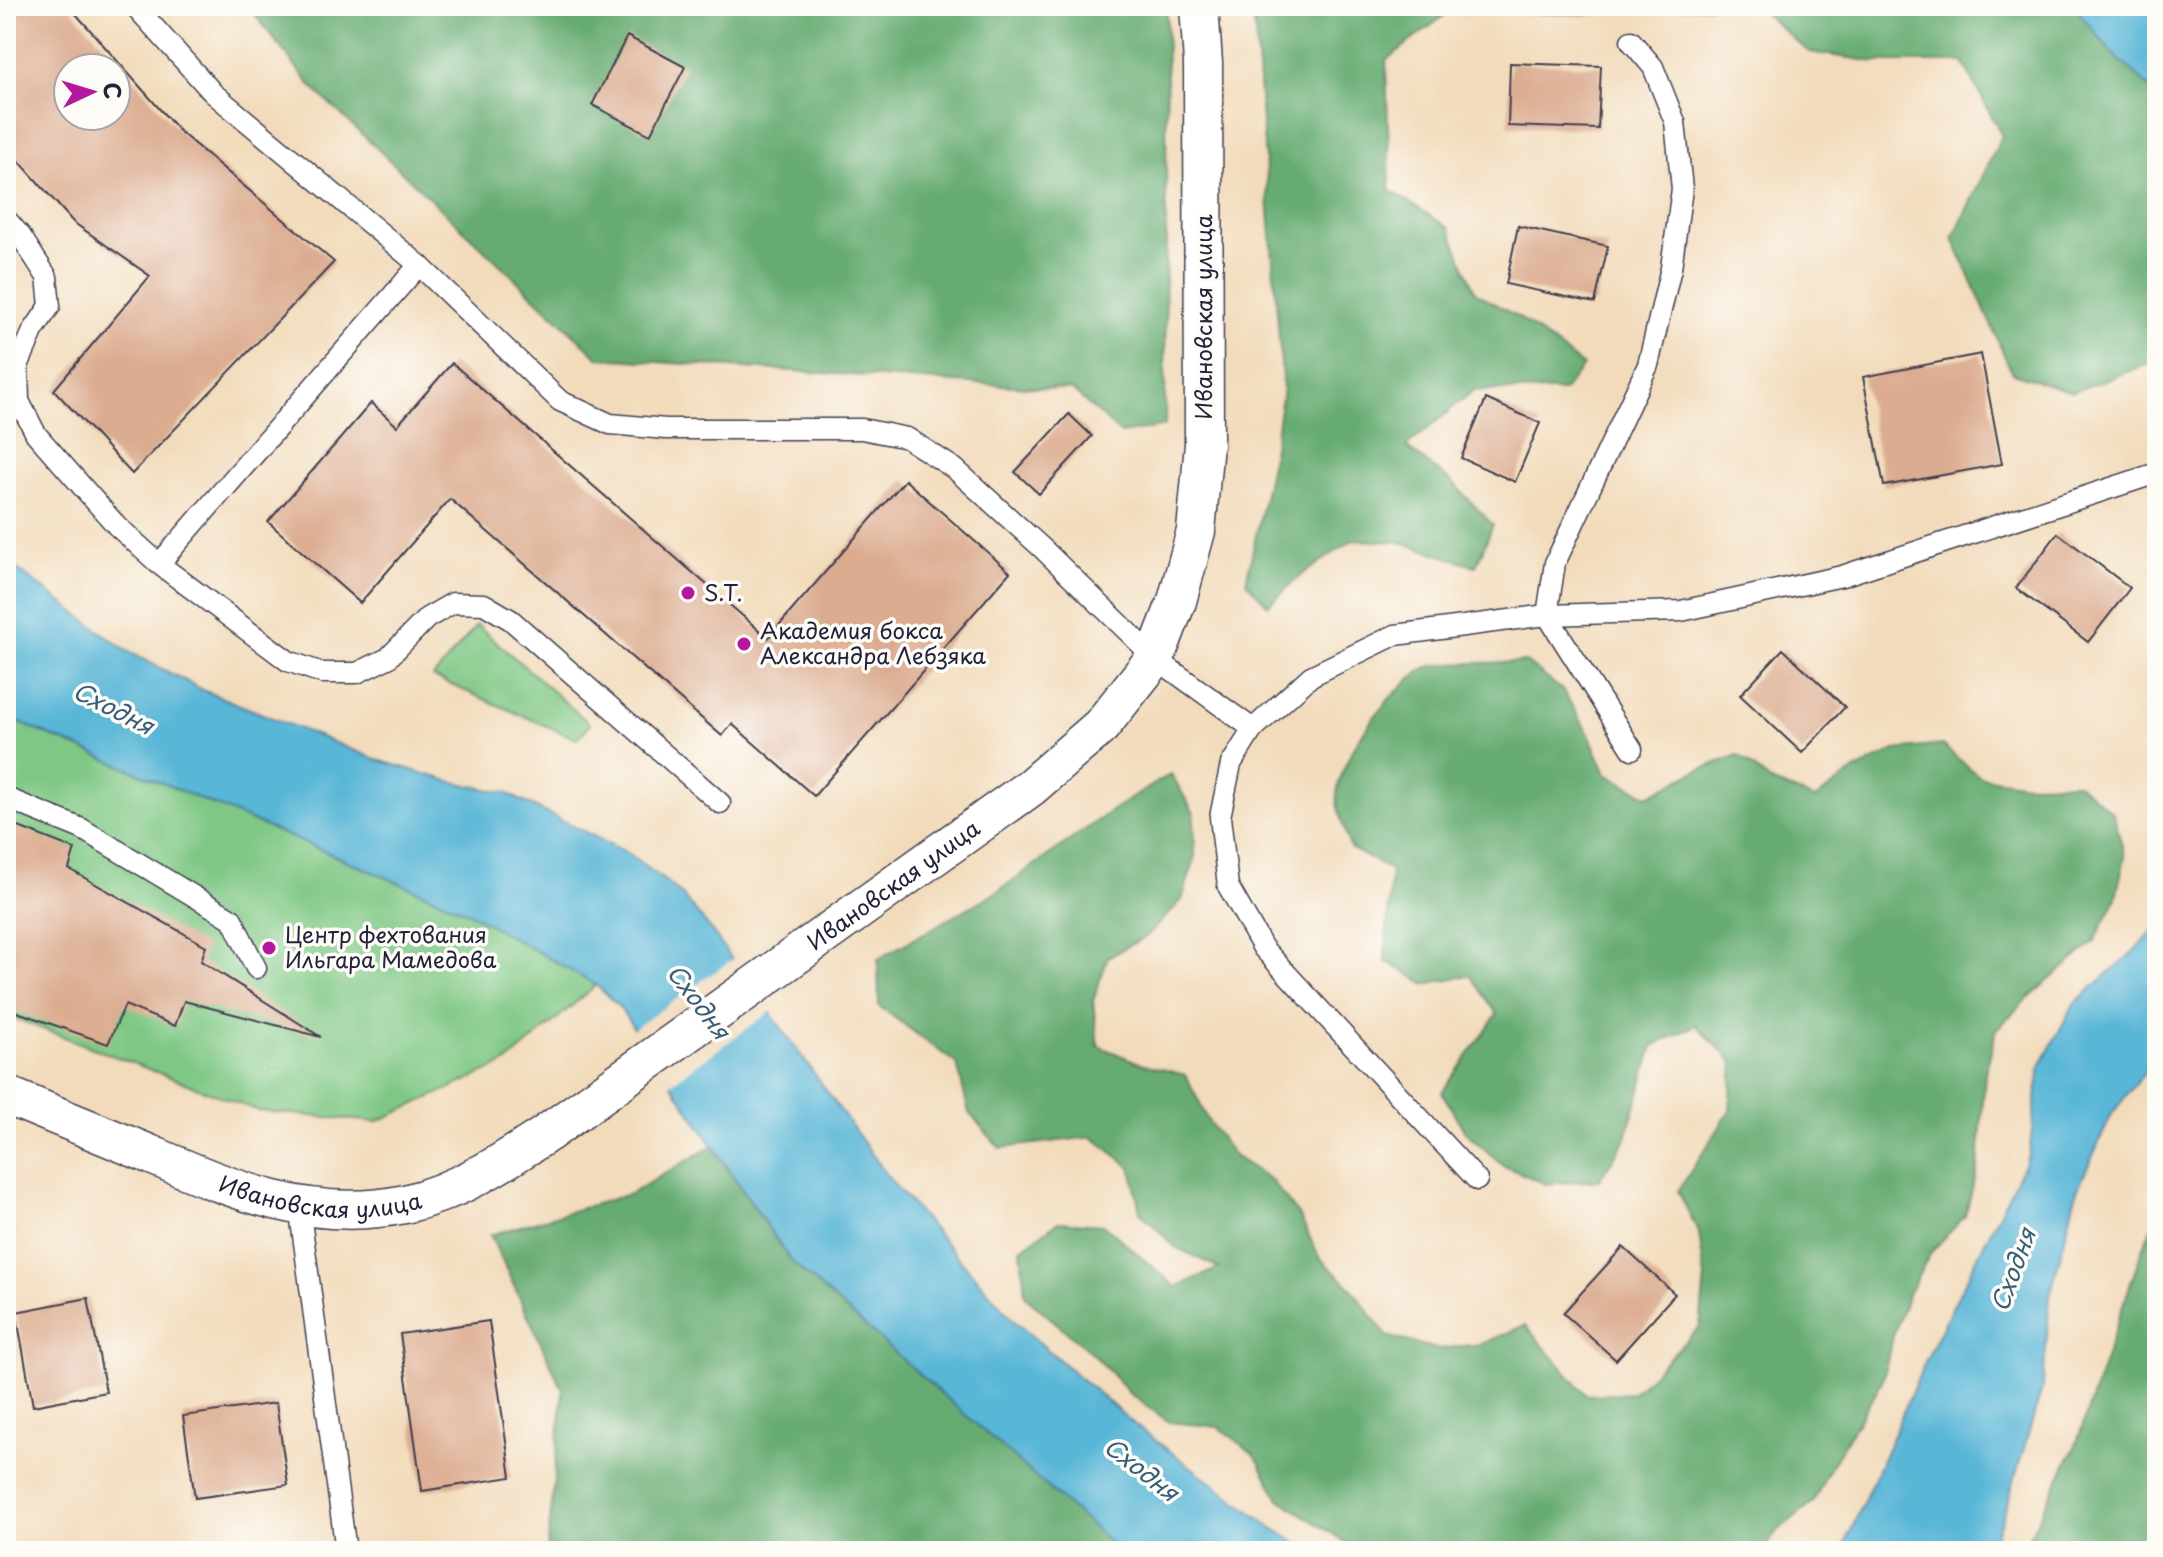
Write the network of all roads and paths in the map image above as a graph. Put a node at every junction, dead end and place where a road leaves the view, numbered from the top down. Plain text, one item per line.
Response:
1 (135, 6) edge
2 (1199, 6) edge
3 (1631, 41) dead end
4 (6, 219) edge
5 (419, 265) junction
6 (2157, 473) edge
7 (159, 564) junction
8 (1547, 615) junction
9 (1155, 658) junction
10 (1253, 729) junction
11 (1632, 749) dead end
12 (6, 798) edge
13 (720, 803) dead end
14 (256, 968) dead end
15 (6, 1095) edge
16 (1477, 1180) dead end
17 (299, 1206) junction
18 (346, 1551) edge

1 - 5 lane
2 - 9 street, Ивановская улица
3 - 8 lane
4 - 7 lane
5 - 7 lane
5 - 9 lane
6 - 8 lane
7 - 13 lane
8 - 10 lane
8 - 11 lane
9 - 10 lane
9 - 17 street, Ивановская улица
10 - 16 lane
12 - 14 lane
15 - 17 street, Ивановская улица
17 - 18 lane

